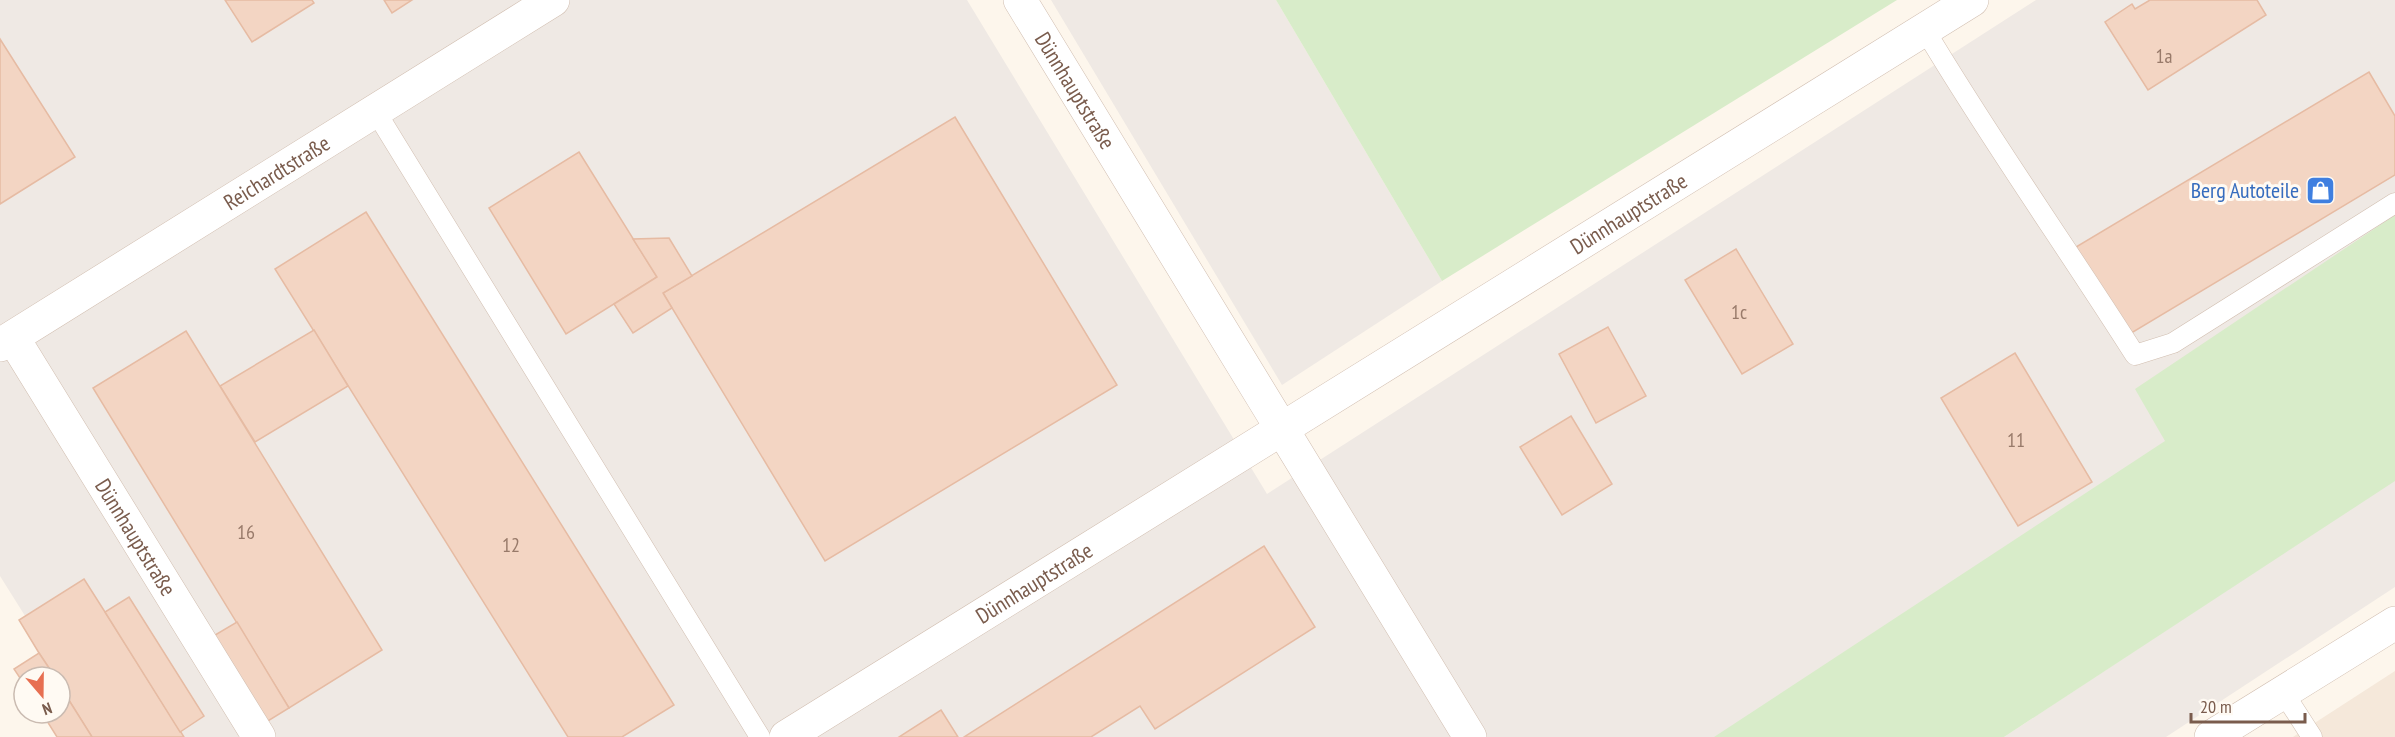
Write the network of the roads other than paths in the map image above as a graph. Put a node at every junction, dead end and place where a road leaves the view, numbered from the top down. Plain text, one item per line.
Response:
1 (553, 0) edge
2 (1020, 0) edge
3 (1972, 0) edge
4 (1925, 30) junction
5 (376, 112) junction
6 (2395, 203) edge
7 (6, 342) edge
8 (1282, 427) junction
9 (2395, 623) edge
10 (2283, 692) junction
11 (259, 737) edge
12 (760, 737) edge
13 (786, 737) edge
14 (1470, 737) edge
15 (2211, 737) edge
16 (2312, 737) edge

1 - 5 street, Reichardtstraße
2 - 8 street, Dünnhauptstraße
3 - 4 street, Dünnhauptstraße
4 - 6 lane
4 - 8 street, Dünnhauptstraße
5 - 7 street, Reichardtstraße
5 - 12 lane
7 - 11 street, Dünnhauptstraße
8 - 13 street, Dünnhauptstraße
8 - 14 street, Dünnhauptstraße
9 - 10 street
10 - 15 street
10 - 16 lane

